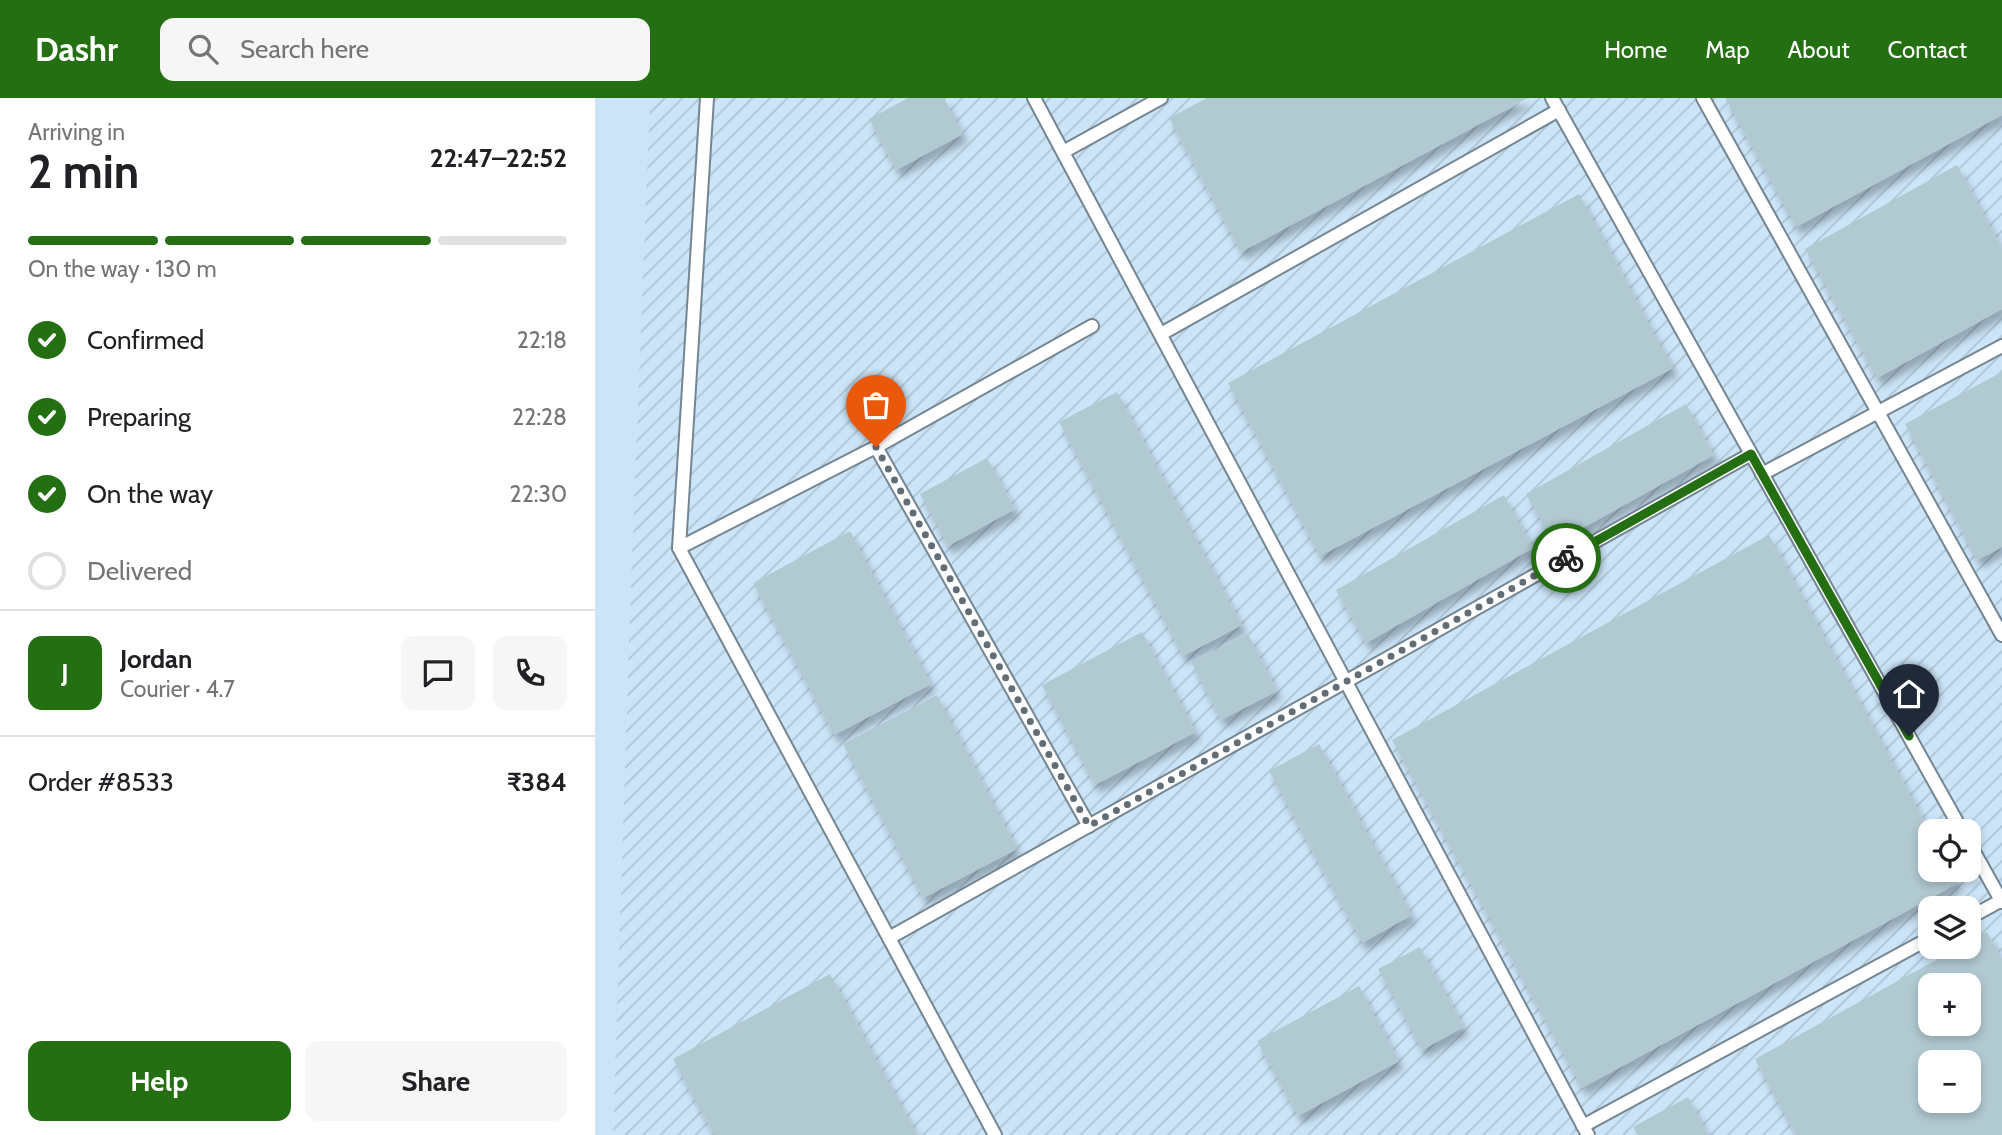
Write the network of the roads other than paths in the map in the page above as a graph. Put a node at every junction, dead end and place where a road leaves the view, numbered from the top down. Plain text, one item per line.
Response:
1 (707, 98) edge
2 (1034, 98) edge
3 (1161, 98) edge
4 (1552, 98) edge
5 (1703, 98) edge
6 (1559, 110) junction
7 (1063, 152) junction
8 (1092, 326) dead end
9 (1161, 334) junction
10 (2002, 346) edge
11 (1878, 411) junction
12 (876, 447) junction
13 (1751, 454) junction
14 (1762, 474) junction
15 (678, 548) junction
16 (2002, 635) edge
17 (1346, 682) junction
18 (1955, 819) edge
19 (1089, 826) junction
20 (1981, 864) edge
21 (2002, 901) edge
22 (1981, 912) edge
23 (889, 937) junction
24 (1918, 945) edge
25 (1586, 1130) edge
26 (995, 1135) edge

1 - 15 lane
2 - 7 lane
3 - 7 lane
4 - 6 lane
5 - 11 lane
6 - 9 lane
6 - 13 lane
7 - 9 lane
8 - 12 lane
9 - 17 lane
10 - 11 lane
11 - 14 lane
11 - 16 lane
12 - 15 lane
12 - 19 lane
13 - 14 lane
13 - 17 lane
14 - 18 lane
15 - 23 lane
17 - 19 lane
17 - 25 lane
19 - 23 lane
20 - 21 lane
21 - 22 lane
23 - 26 lane
24 - 25 lane

